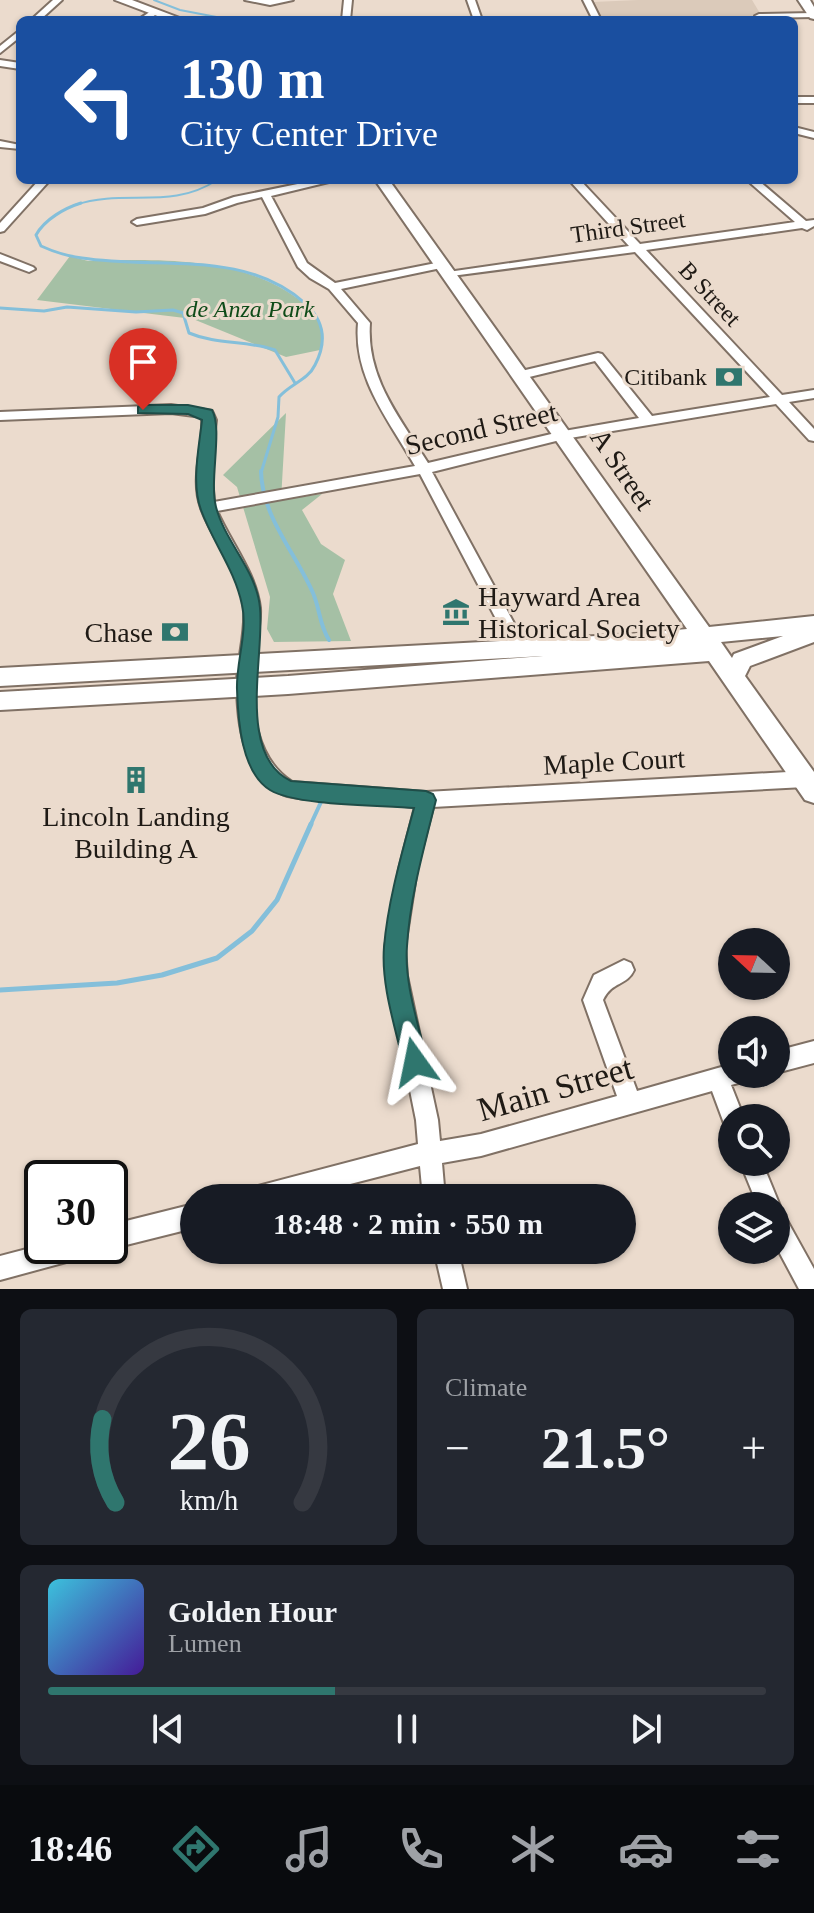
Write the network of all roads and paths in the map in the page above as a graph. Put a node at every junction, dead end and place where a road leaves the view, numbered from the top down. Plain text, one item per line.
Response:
1 (58, 0) edge
2 (121, 0) edge
3 (249, 0) edge
4 (289, 0) edge
5 (804, 0) edge
6 (154, 13) junction
7 (814, 15) edge
8 (40, 16) edge
9 (149, 16) edge
10 (165, 16) edge
11 (759, 16) dead end
12 (16, 36) edge
13 (0, 50) edge
14 (41, 184) edge
15 (313, 184) edge
16 (385, 184) edge
17 (578, 184) edge
18 (757, 184) edge
19 (265, 194) junction
20 (137, 222) dead end
21 (808, 223) edge
22 (0, 229) edge
23 (814, 234) edge
24 (637, 248) junction
25 (0, 257) edge
26 (29, 269) dead end
27 (445, 270) junction
28 (333, 287) junction
29 (521, 375) junction
30 (814, 394) edge
31 (779, 400) junction
32 (0, 416) edge
33 (649, 422) junction
34 (564, 435) junction
35 (814, 437) edge
36 (424, 469) junction
37 (208, 508) junction
38 (814, 624) edge
39 (814, 633) edge
40 (708, 644) junction
41 (520, 649) junction
42 (246, 664) junction
43 (0, 677) edge
44 (732, 678) junction
45 (246, 688) junction
46 (0, 701) edge
47 (809, 786) edge
48 (426, 800) junction
49 (624, 970) dead end
50 (814, 1052) edge
51 (790, 1058) edge
52 (718, 1078) edge
53 (630, 1102) junction
54 (430, 1153) junction
55 (309, 1184) edge
56 (433, 1184) edge
57 (180, 1220) edge
58 (128, 1232) edge
59 (790, 1249) edge
60 (24, 1261) edge
61 (449, 1264) edge
62 (0, 1268) edge
63 (455, 1289) edge
64 (812, 1289) edge

1 - 8 street
2 - 6 main road
3 - 4 street
5 - 7 main road
6 - 9 street
6 - 10 main road
7 - 11 street
12 - 13 street
14 - 22 street
15 - 19 street
16 - 27 main road, A Street
17 - 24 street, B Street
18 - 21 street
19 - 20 street
19 - 28 street
21 - 23 street
21 - 24 street, Third Street
24 - 27 street, Third Street
24 - 31 street, B Street
25 - 26 street
27 - 28 street, Third Street
27 - 29 main road, A Street
28 - 36 street
29 - 33 street
29 - 34 main road, A Street
30 - 31 street, Second Street
31 - 33 street, Second Street
31 - 35 street, B Street
32 - 37 street
33 - 34 street, Second Street
34 - 36 street, Second Street
34 - 40 main road, A Street
36 - 37 street, Second Street
36 - 41 street
37 - 42 street, Maple Court
38 - 40 main road
39 - 44 main road
40 - 41 main road
40 - 44 main road, A Street
40 - 45 main road
41 - 42 main road
42 - 43 main road
42 - 45 street, Maple Court
44 - 47 main road, A Street
45 - 46 main road
45 - 48 street, Maple Court
47 - 48 street, Maple Court
48 - 54 street
49 - 53 street
50 - 51 street
52 - 53 street, Main Street
53 - 54 street, Main Street
54 - 55 street, Main Street
54 - 56 street
57 - 58 street
59 - 64 street
60 - 62 street
61 - 63 street

